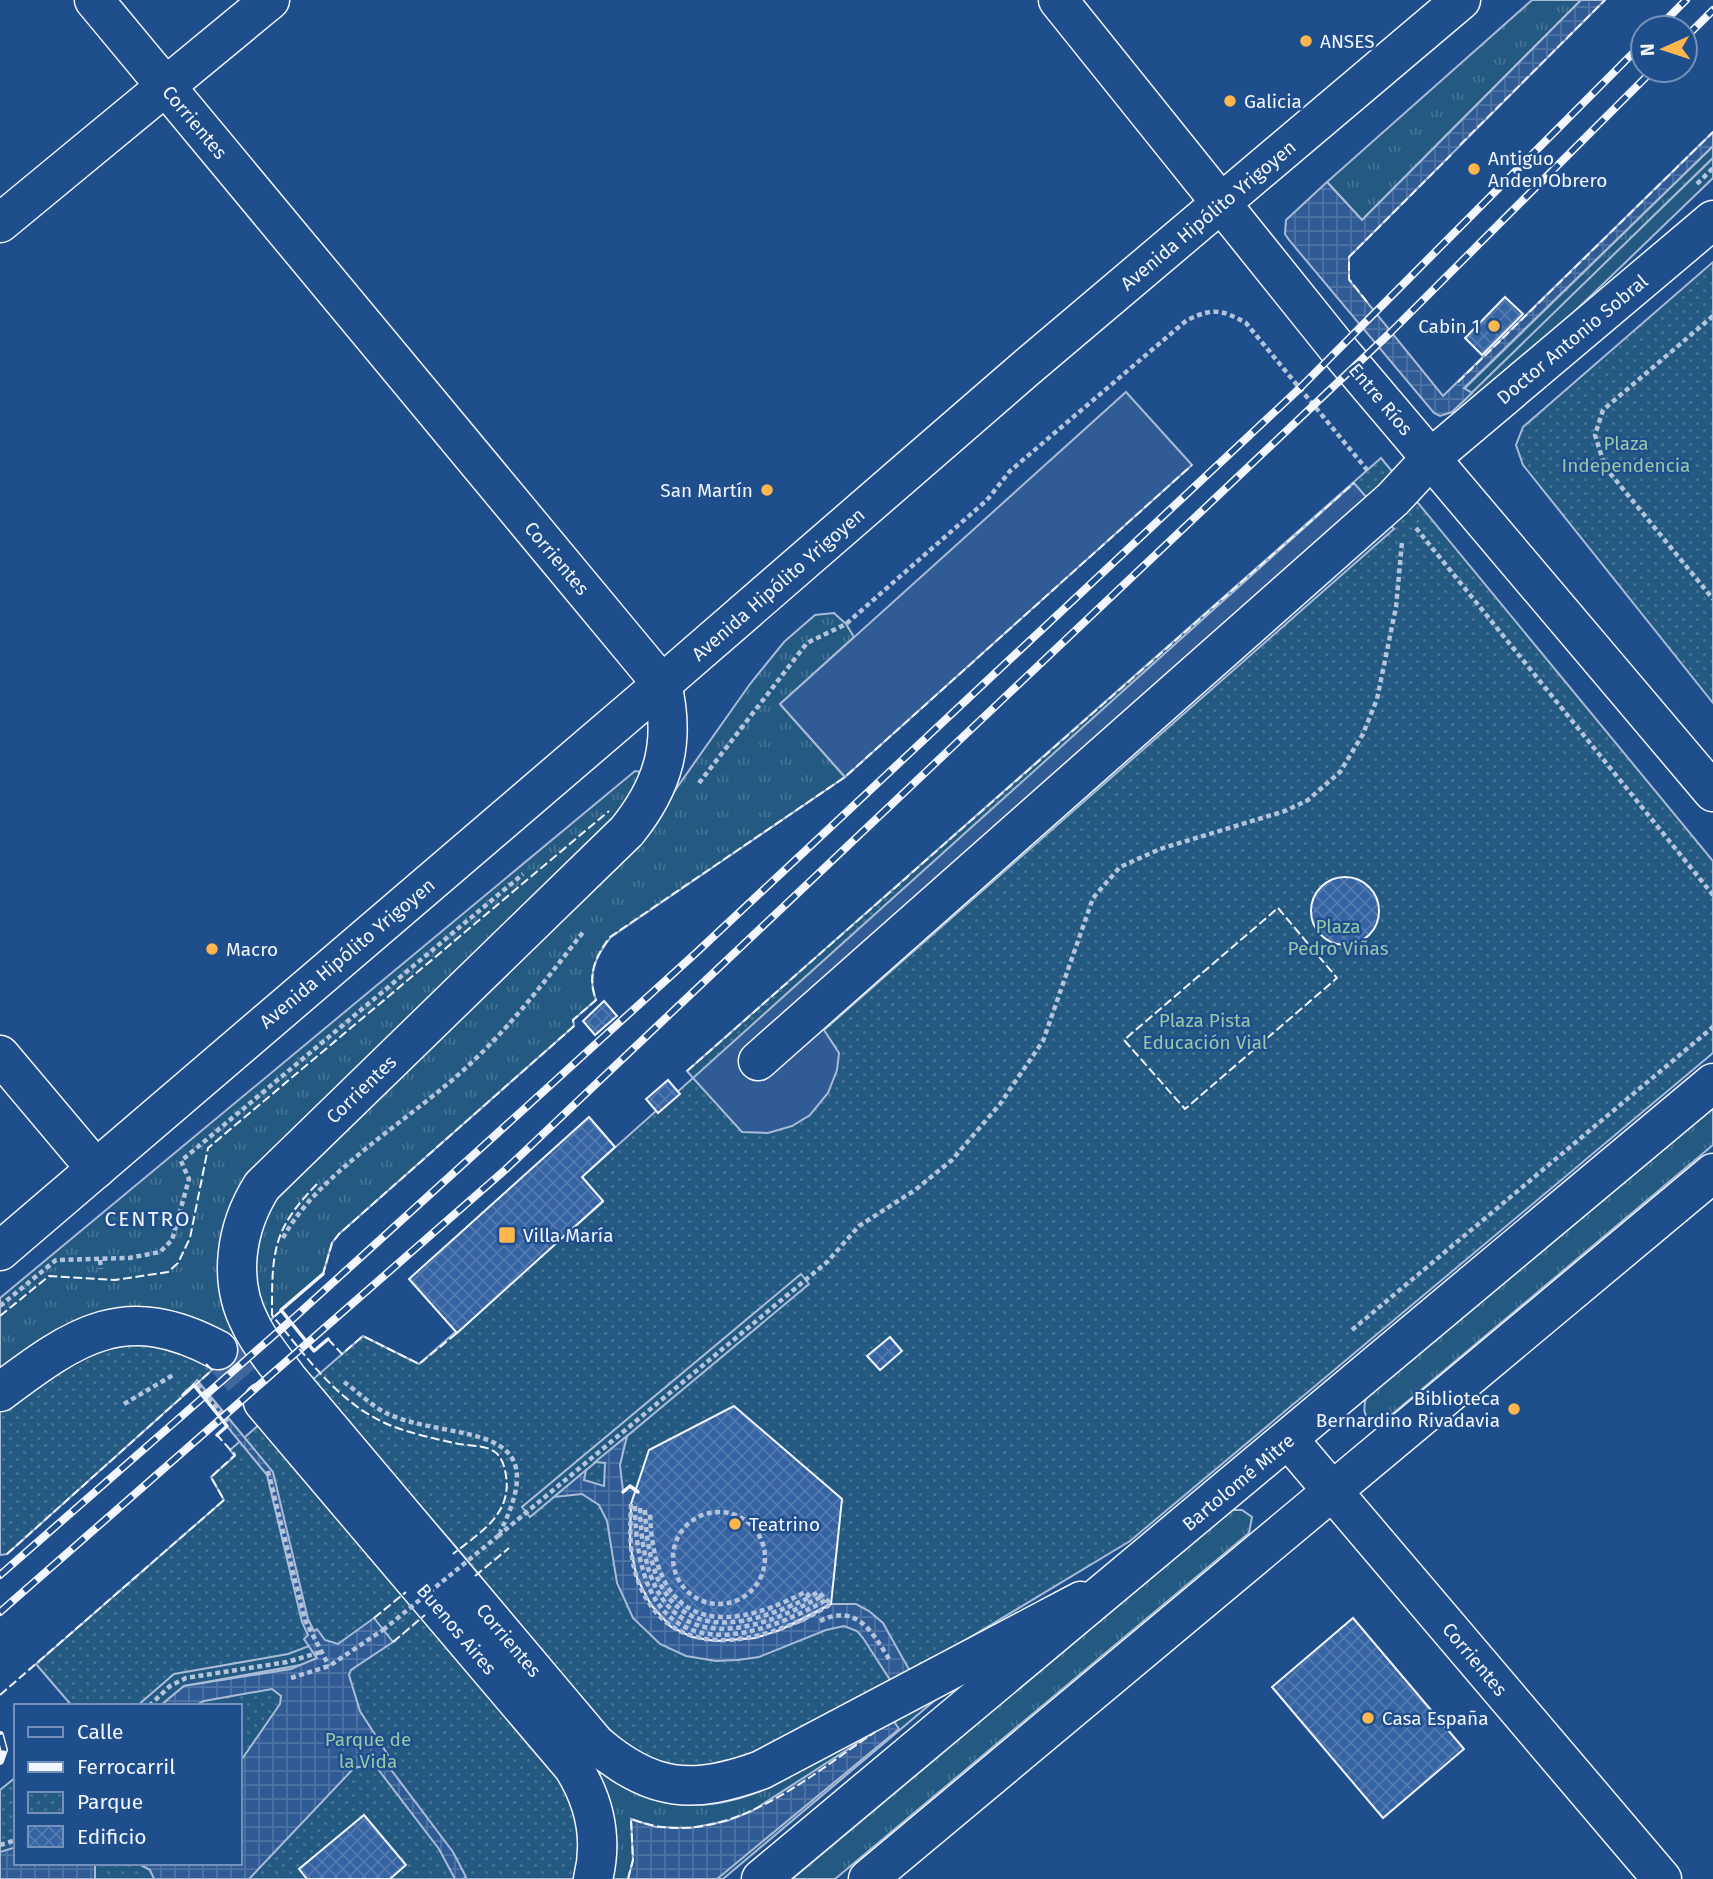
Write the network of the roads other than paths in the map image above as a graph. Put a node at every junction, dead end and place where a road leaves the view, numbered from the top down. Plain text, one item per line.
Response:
1 (94, 0) edge
2 (270, 0) edge
3 (1058, 0) edge
4 (1461, 0) edge
5 (167, 87) junction
6 (1222, 204) junction
7 (1713, 220) edge
8 (0, 223) edge
9 (1431, 458) junction
10 (662, 684) junction
11 (1713, 792) edge
12 (0, 1055) edge
13 (758, 1061) dead end
14 (1713, 1083) edge
15 (96, 1169) junction
16 (1713, 1174) edge
17 (0, 1251) edge
18 (218, 1350) tunnel mouth
19 (0, 1392) edge
20 (263, 1402) tunnel mouth
21 (1289, 1440) junction
22 (1332, 1491) junction
23 (1123, 1578) junction
24 (593, 1879) edge
25 (761, 1879) edge
26 (868, 1879) edge
27 (1662, 1879) edge

1 - 5 street, Corrientes
2 - 5 street
3 - 6 street, Entre Ríos
4 - 6 street, Avenida Hipólito Yrigoyen
5 - 8 street
5 - 10 street, Corrientes
6 - 9 street, Entre Ríos
6 - 10 street, Avenida Hipólito Yrigoyen
7 - 9 street, Doctor Antonio Sobral
9 - 11 street, Entre Ríos
9 - 13 street, Doctor Antonio Sobral
10 - 15 street, Avenida Hipólito Yrigoyen
10 - 23 street, Corrientes
12 - 15 street
14 - 21 street, Bartolomé Mitre
15 - 17 street, Avenida Hipólito Yrigoyen
16 - 22 street
18 - 19 street
20 - 24 street, Buenos Aires
21 - 22 street, Corrientes
21 - 23 street, Bartolomé Mitre
22 - 26 street
22 - 27 street, Corrientes
23 - 25 street, Bartolomé Mitre

